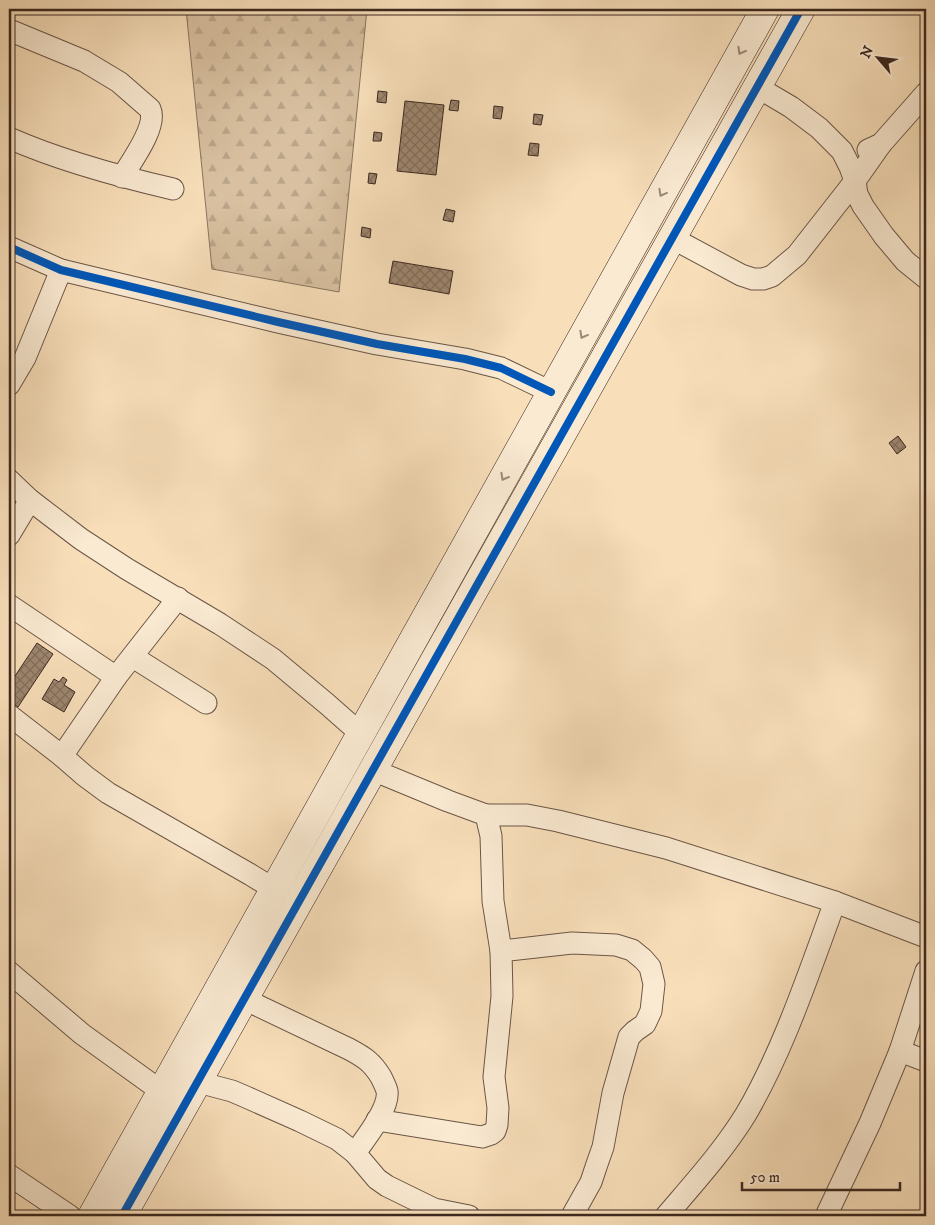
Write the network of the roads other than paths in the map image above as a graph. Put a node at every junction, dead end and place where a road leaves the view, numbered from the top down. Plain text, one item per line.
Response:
1 (762, 9) edge
2 (801, 9) edge
3 (9, 30) edge
4 (757, 87) junction
5 (926, 93) edge
6 (9, 138) edge
7 (882, 144) junction
8 (842, 151) junction
9 (122, 177) junction
10 (855, 181) junction
11 (173, 190) dead end
12 (672, 238) junction
13 (9, 247) edge
14 (60, 270) junction
15 (926, 278) edge
16 (9, 385) edge
17 (551, 392) junction
18 (9, 480) edge
19 (30, 500) junction
20 (9, 535) edge
21 (178, 598) junction
22 (9, 604) edge
23 (133, 657) junction
24 (116, 677) junction
25 (206, 703) dead end
26 (9, 715) edge
27 (360, 734) junction
28 (62, 756) junction
29 (373, 770) junction
30 (486, 815) junction
31 (274, 890) junction
32 (834, 902) junction
33 (926, 936) edge
34 (501, 951) junction
35 (926, 971) edge
36 (9, 972) edge
37 (244, 999) junction
38 (900, 1051) junction
39 (926, 1061) edge
40 (198, 1082) junction
41 (161, 1091) junction
42 (377, 1120) junction
43 (355, 1153) junction
44 (9, 1175) edge
45 (433, 1212) edge
46 (70, 1216) edge
47 (92, 1216) edge
48 (122, 1216) edge
49 (470, 1216) edge
50 (572, 1216) edge
51 (666, 1216) edge
52 (826, 1216) edge

1 -> 17 street
2 - 4 street
3 - 9 street
4 - 8 street
4 - 12 street
5 - 7 street
6 - 9 street
7 - 8 street
7 - 10 street
8 - 10 street
9 - 11 street
10 - 12 street
10 - 15 street
12 - 29 street
13 - 14 street
14 - 16 street
14 - 17 street
17 -> 27 street
18 - 19 street
19 - 20 street
19 - 21 street
21 - 23 street
21 - 27 street
22 - 24 street
23 - 24 street
23 - 25 street
24 - 28 street
26 - 28 street
27 - 31 street
28 - 31 street
29 - 30 street
29 - 37 street
30 - 32 street
30 - 34 street
31 - 41 street
32 - 33 street
32 - 51 street
34 - 42 street
34 - 50 street
35 - 38 street
36 - 41 street
37 - 40 street
37 - 42 street
38 - 39 street
38 - 52 street
40 - 43 street
40 - 48 street
41 - 47 street
42 - 43 street
43 - 45 street
44 - 46 street
45 - 49 street

